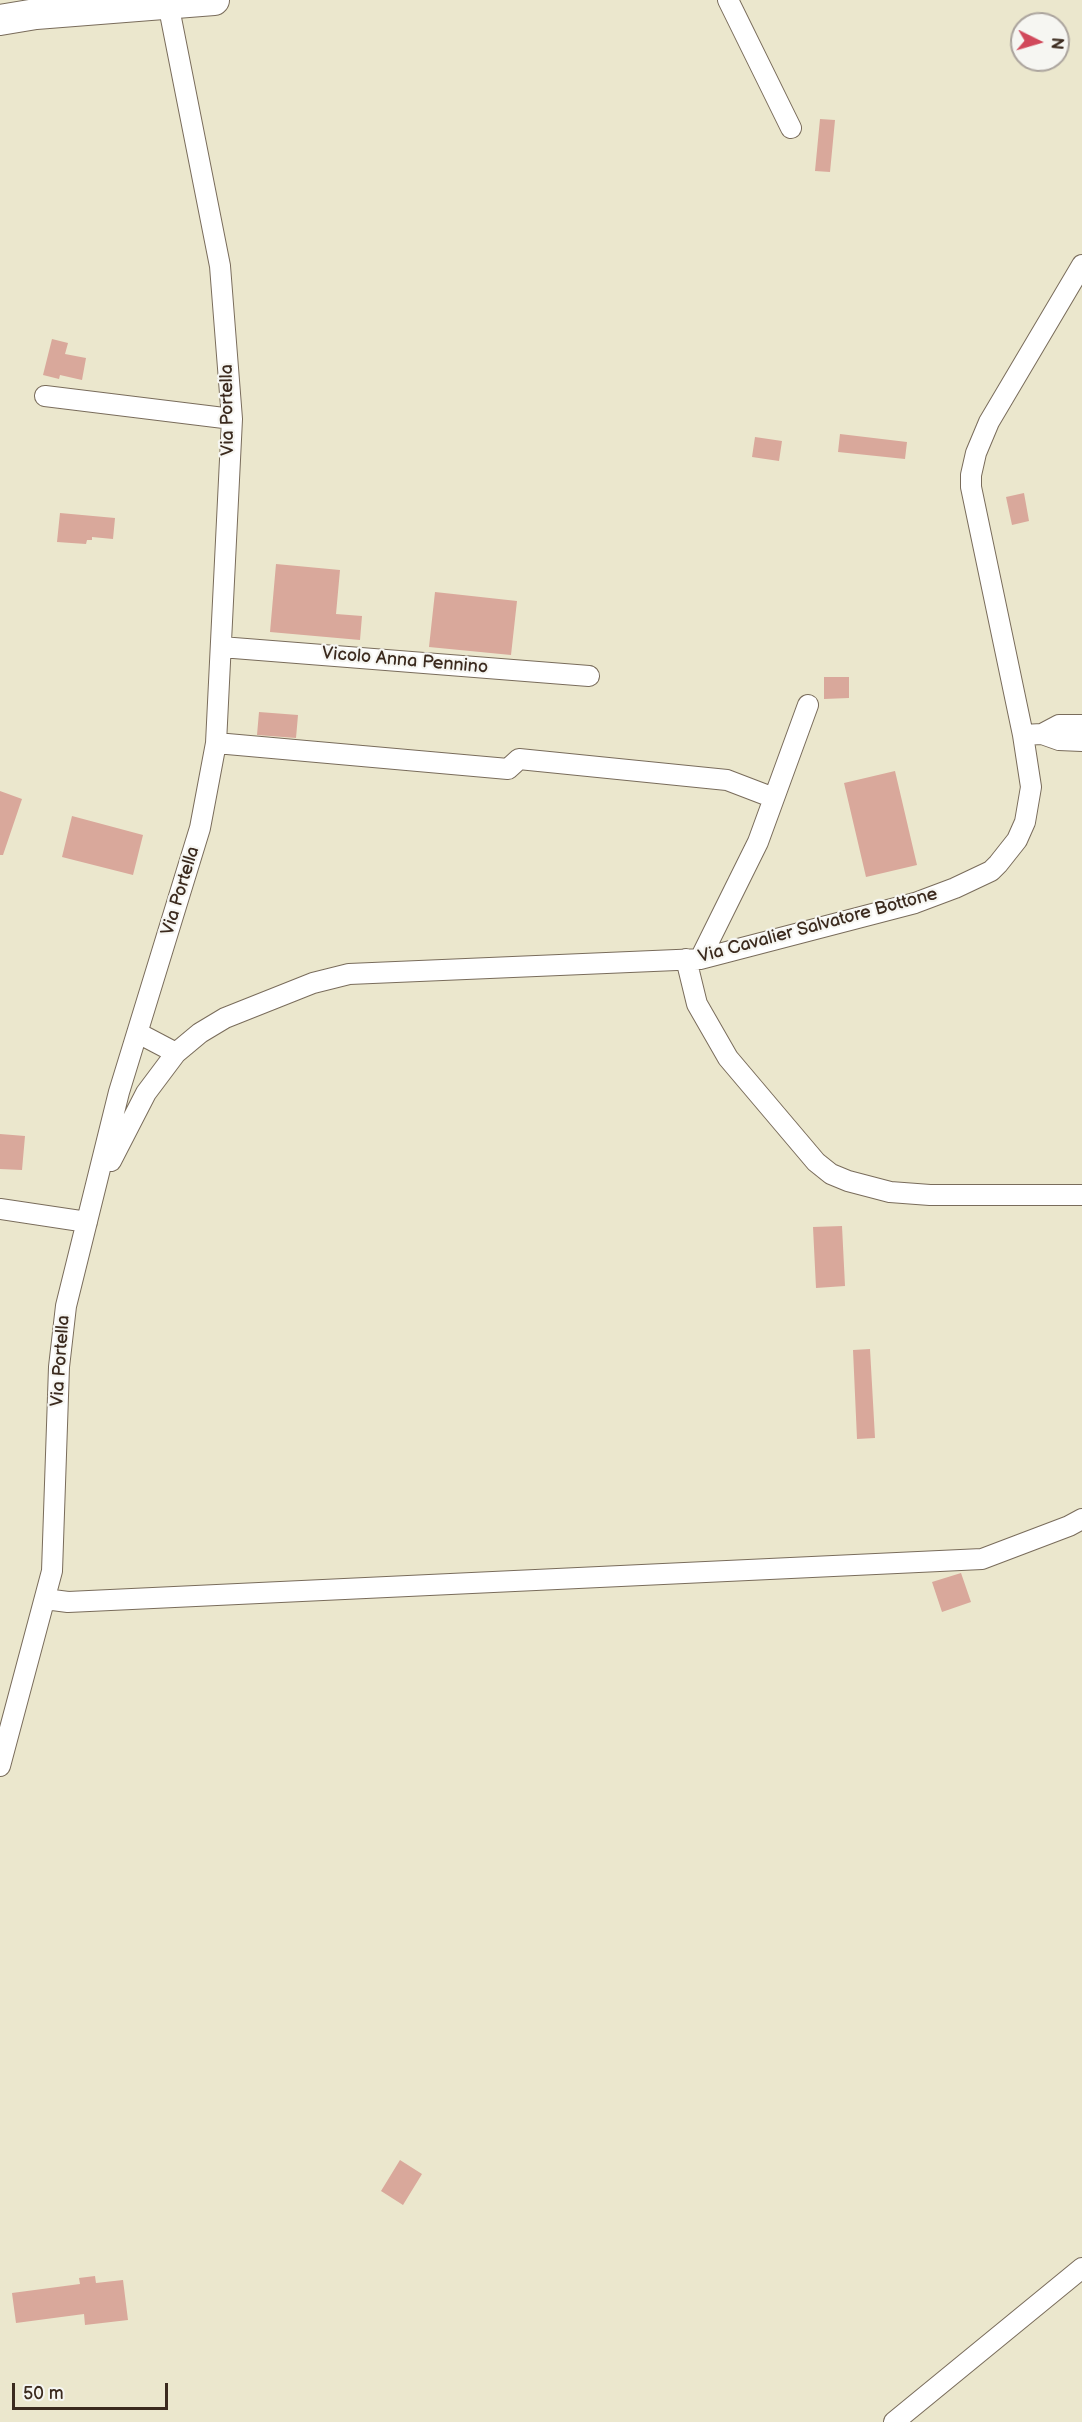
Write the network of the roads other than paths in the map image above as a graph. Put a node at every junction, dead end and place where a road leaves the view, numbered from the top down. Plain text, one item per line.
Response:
1 (728, 0) edge
2 (192, 1) edge
3 (0, 20) edge
4 (791, 128) dead end
5 (1082, 265) edge
6 (45, 396) dead end
7 (232, 419) junction
8 (221, 647) junction
9 (589, 676) dead end
10 (808, 705) dead end
11 (1082, 725) edge
12 (1033, 734) junction
13 (1082, 741) edge
14 (216, 743) junction
15 (774, 798) junction
16 (693, 959) junction
17 (138, 1033) junction
18 (176, 1053) junction
19 (1082, 1195) edge
20 (93, 1199) junction
21 (0, 1209) edge
22 (87, 1222) junction
23 (1082, 1519) edge
24 (45, 1599) junction
25 (0, 1766) edge
26 (1082, 2268) edge
27 (894, 2422) edge

1 - 4 street
2 - 3 main road
2 - 7 street, Via Portella
5 - 12 street, Via Cavalier Salvatore Bottone
6 - 7 street
7 - 8 street, Via Portella
8 - 9 street, Vicolo Anna Pennino
8 - 14 street, Via Portella
10 - 15 street
11 - 12 street
12 - 13 street
12 - 16 street, Via Cavalier Salvatore Bottone
14 - 15 street
14 - 17 street, Via Portella
15 - 16 street
16 - 18 street, Via Cavalier Salvatore Bottone
16 - 19 street
17 - 18 street
17 - 20 street, Via Portella
18 - 20 street, Via Cavalier Salvatore Bottone
20 - 22 street, Via Portella
21 - 22 street
22 - 24 street, Via Portella
23 - 24 street
24 - 25 street, Via Portella
26 - 27 street

